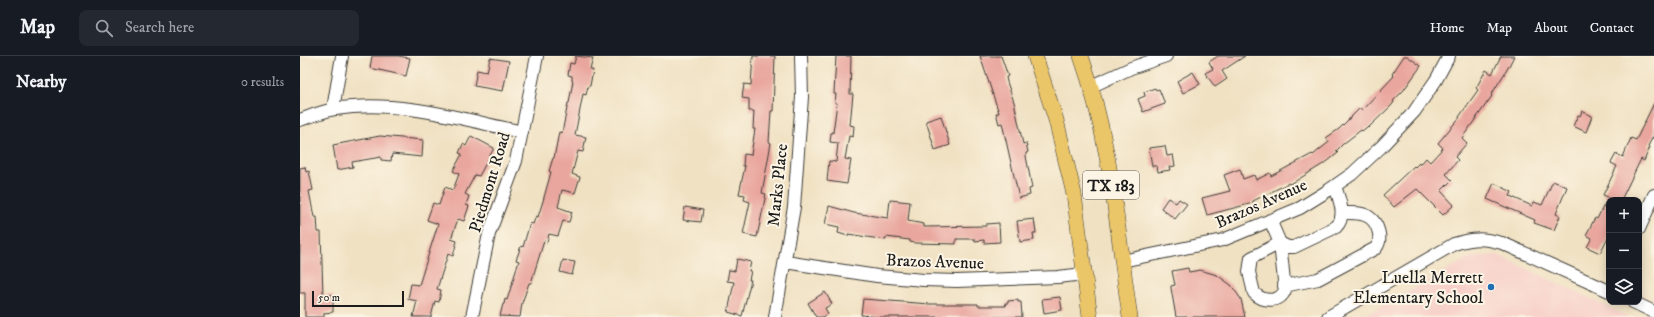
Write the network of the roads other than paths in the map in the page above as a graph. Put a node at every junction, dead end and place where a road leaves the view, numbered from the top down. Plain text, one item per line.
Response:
1 (342, 56) edge
2 (537, 56) edge
3 (801, 56) edge
4 (1035, 56) edge
5 (1081, 56) edge
6 (1166, 56) edge
7 (1449, 56) edge
8 (1092, 86) junction
9 (333, 109) junction
10 (300, 120) edge
11 (522, 132) junction
12 (1335, 186) junction
13 (1654, 195) edge
14 (1342, 213) junction
15 (1270, 220) junction
16 (1642, 222) edge
17 (1280, 244) junction
18 (1122, 261) junction
19 (785, 262) junction
20 (1084, 274) junction
21 (1284, 286) junction
22 (1606, 290) edge
23 (1639, 305) edge
24 (1654, 312) edge
25 (472, 317) edge
26 (775, 317) edge
27 (1090, 317) edge
28 (1130, 317) edge
29 (1328, 317) edge

1 - 9 street
2 - 11 street, Piedmont Road
3 - 19 street, Marks Place
4 - 20 main road, TX 183
5 - 8 main road, TX 183
6 - 8 street
7 - 12 street, Brazos Avenue
8 - 18 main road, TX 183
9 - 10 street
9 - 11 street
11 - 25 street, Piedmont Road
12 - 14 street
12 - 15 street, Brazos Avenue
13 - 16 street
14 - 17 street
14 - 21 street
15 - 17 street
15 - 18 street, Brazos Avenue
17 - 21 street
17 - 21 street
18 - 28 main road, TX 183
19 - 20 street, Brazos Avenue
19 - 26 street, Marks Place
20 - 27 main road, TX 183
22 - 29 street
23 - 24 street

